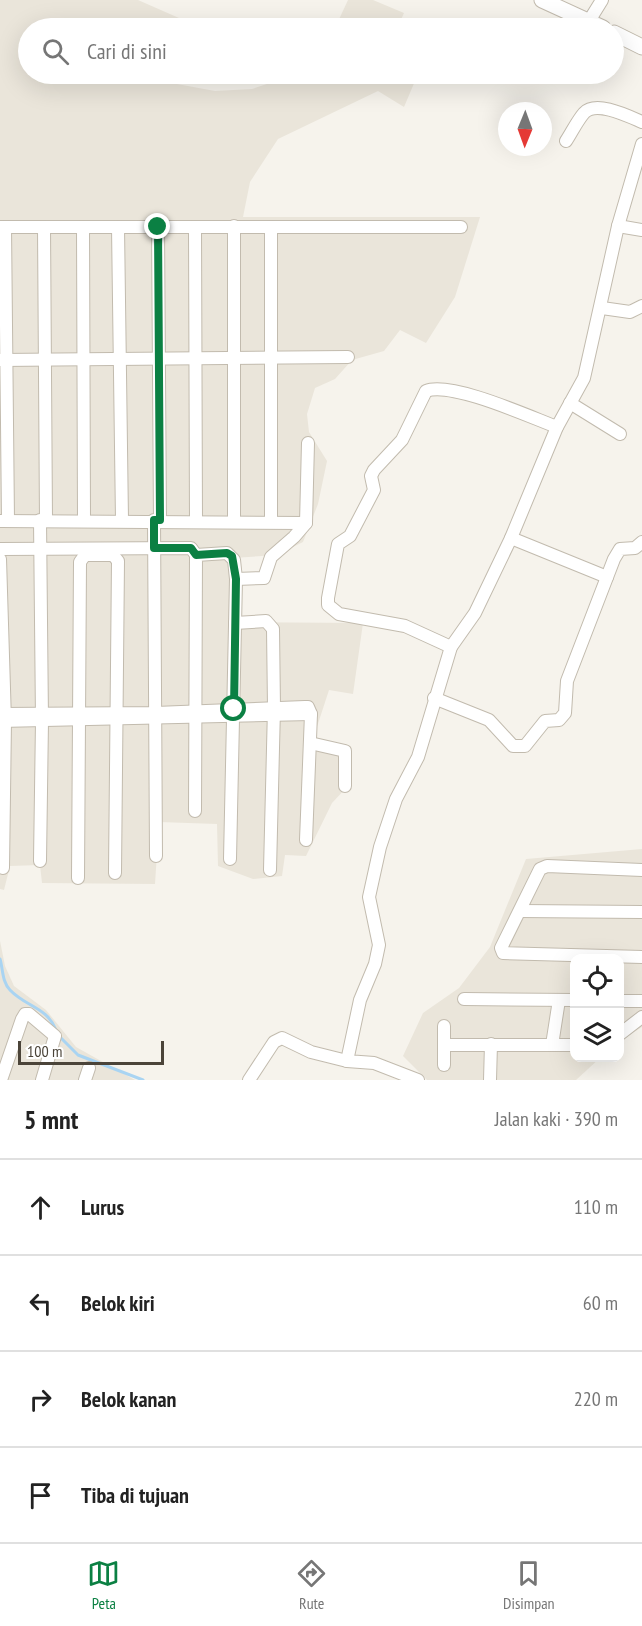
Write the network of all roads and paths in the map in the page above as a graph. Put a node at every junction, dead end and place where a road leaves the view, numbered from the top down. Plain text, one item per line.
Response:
1 (542, 0) edge
2 (602, 0) edge
3 (582, 18) edge
4 (591, 18) edge
5 (624, 38) edge
6 (642, 47) edge
7 (642, 122) edge
8 (566, 141) dead end
9 (642, 144) edge
10 (195, 226) junction
11 (234, 226) junction
12 (271, 226) junction
13 (618, 226) junction
14 (3, 227) edge
15 (44, 227) junction
16 (82, 227) junction
17 (118, 227) junction
18 (158, 227) junction
19 (461, 227) dead end
20 (642, 230) edge
21 (642, 306) edge
22 (602, 308) junction
23 (271, 357) junction
24 (348, 357) dead end
25 (234, 359) junction
26 (3, 360) edge
27 (45, 360) junction
28 (83, 360) junction
29 (120, 360) junction
30 (159, 360) junction
31 (196, 360) junction
32 (570, 403) junction
33 (557, 427) junction
34 (621, 434) dead end
35 (308, 443) dead end
36 (43, 520) junction
37 (84, 520) junction
38 (122, 520) junction
39 (157, 520) junction
40 (4, 521) edge
41 (196, 521) junction
42 (234, 521) junction
43 (272, 522) junction
44 (306, 523) junction
45 (511, 538) junction
46 (642, 542) edge
47 (40, 548) junction
48 (154, 548) junction
49 (0, 549) edge
50 (196, 555) junction
51 (0, 560) edge
52 (607, 577) junction
53 (236, 579) junction
54 (235, 623) junction
55 (451, 647) junction
56 (434, 698) junction
57 (274, 712) junction
58 (234, 713) junction
59 (194, 714) junction
60 (118, 716) junction
61 (156, 716) junction
62 (2, 717) edge
63 (42, 717) junction
64 (79, 717) junction
65 (310, 743) junction
66 (345, 786) dead end
67 (195, 811) dead end
68 (306, 840) dead end
69 (156, 856) dead end
70 (230, 859) dead end
71 (40, 861) dead end
72 (3, 868) dead end
73 (270, 870) dead end
74 (642, 870) edge
75 (115, 873) dead end
76 (78, 878) dead end
77 (520, 911) junction
78 (642, 912) edge
79 (642, 957) edge
80 (464, 999) dead end
81 (559, 1000) junction
82 (570, 1000) edge
83 (624, 1001) edge
84 (642, 1001) edge
85 (642, 1017) edge
86 (444, 1026) dead end
87 (624, 1031) edge
88 (490, 1044) junction
89 (444, 1045) junction
90 (552, 1045) junction
91 (570, 1045) edge
92 (346, 1061) junction
93 (444, 1065) dead end
94 (89, 1068) dead end
95 (395, 1076) edge
96 (1, 1080) edge
97 (42, 1080) edge
98 (85, 1080) edge
99 (249, 1080) edge
100 (418, 1080) edge
101 (490, 1080) edge

1 - 3 street
2 - 4 street
5 - 6 street
7 - 8 street
9 - 13 street
10 - 11 street
10 - 18 street
10 - 31 street
11 - 12 street
11 - 25 street
12 - 19 street
12 - 23 street
13 - 20 street
13 - 22 street
14 - 15 street
14 - 26 street
15 - 16 street
15 - 27 street
16 - 17 street
16 - 28 street
17 - 18 street
17 - 29 street
18 - 30 street
21 - 22 street
22 - 32 street
23 - 24 street
23 - 25 street
23 - 43 street
25 - 31 street
25 - 42 street
26 - 27 street
26 - 40 street
27 - 28 street
27 - 36 street
28 - 29 street
28 - 37 street
29 - 30 street
29 - 38 street
30 - 31 street
30 - 39 street
31 - 41 street
32 - 33 street
32 - 34 street
33 - 45 street
33 - 55 street
35 - 44 street
36 - 37 street
36 - 40 street
36 - 47 street
37 - 38 street
38 - 39 street
39 - 41 street
39 - 48 street
41 - 42 street
42 - 43 street
43 - 44 street
44 - 53 street
45 - 52 street
45 - 55 street
46 - 52 street
47 - 48 street
47 - 49 street
47 - 63 street
48 - 50 street
48 - 61 street
50 - 53 street
50 - 59 street
51 - 62 street
52 - 56 street
53 - 54 street
54 - 57 street
54 - 58 street
55 - 56 street
56 - 92 street
57 - 58 street
57 - 65 street
57 - 73 street
58 - 59 street
58 - 70 street
59 - 61 street
59 - 67 street
60 - 61 street
60 - 64 street
60 - 64 street
60 - 75 street
61 - 69 street
62 - 63 street
62 - 72 street
63 - 64 street
63 - 71 street
64 - 76 street
65 - 66 street
65 - 68 street
74 - 77 street
77 - 78 street
77 - 79 street
80 - 81 street
81 - 82 street
81 - 90 street
83 - 84 street
85 - 87 street
86 - 89 street
88 - 89 street
88 - 90 street
88 - 101 street
89 - 93 street
90 - 91 street
92 - 95 street
92 - 99 street
94 - 98 street
95 - 100 street
96 - 97 street

